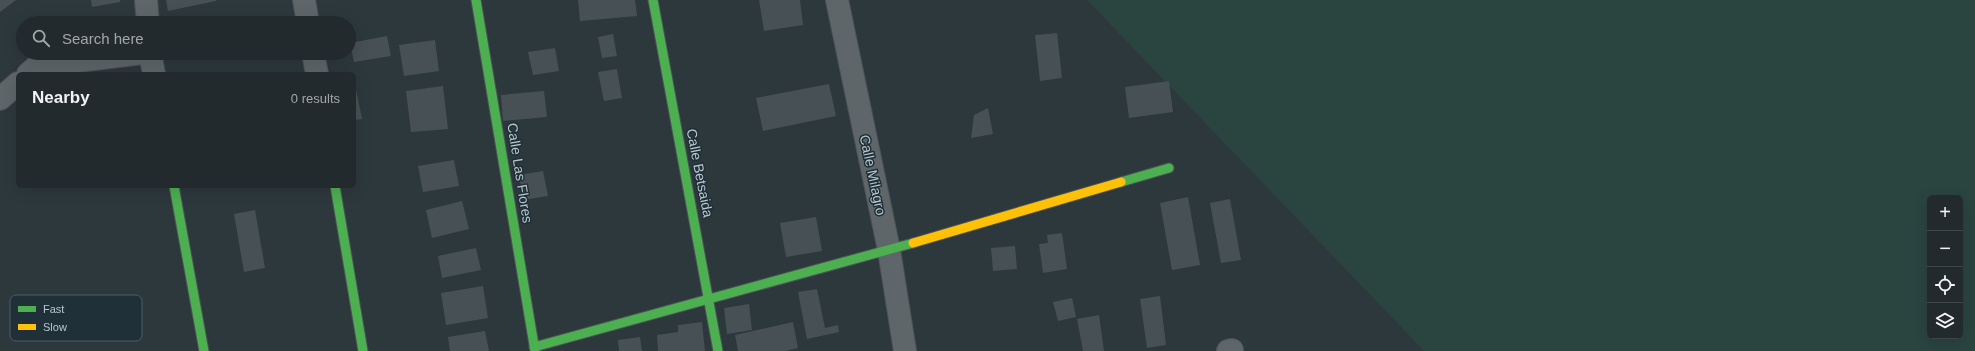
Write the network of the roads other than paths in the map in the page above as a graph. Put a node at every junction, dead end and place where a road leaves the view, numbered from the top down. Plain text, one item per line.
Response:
1 (146, 0) edge
2 (304, 0) edge
3 (476, 0) edge
4 (654, 0) edge
5 (837, 0) edge
6 (147, 16) edge
7 (307, 16) edge
8 (86, 60) edge
9 (151, 60) edge
10 (314, 60) edge
11 (30, 72) edge
12 (154, 72) edge
13 (317, 72) edge
14 (16, 85) edge
15 (0, 99) edge
16 (1168, 168) dead end
17 (174, 188) edge
18 (335, 188) edge
19 (889, 250) junction
20 (709, 299) junction
21 (535, 349) edge
22 (204, 351) edge
23 (363, 351) edge
24 (718, 351) edge
25 (905, 351) edge

1 - 6 street
2 - 7 street
3 - 21 street, Calle Las Flores
4 - 20 street, Calle Betsaida
5 - 19 street, Calle Milagro
8 - 11 street
9 - 12 street
10 - 13 street
14 - 15 street
16 - 19 street
17 - 22 street
18 - 23 street
19 - 20 street
19 - 25 street, Calle Milagro
20 - 21 street
20 - 24 street, Calle Betsaida

